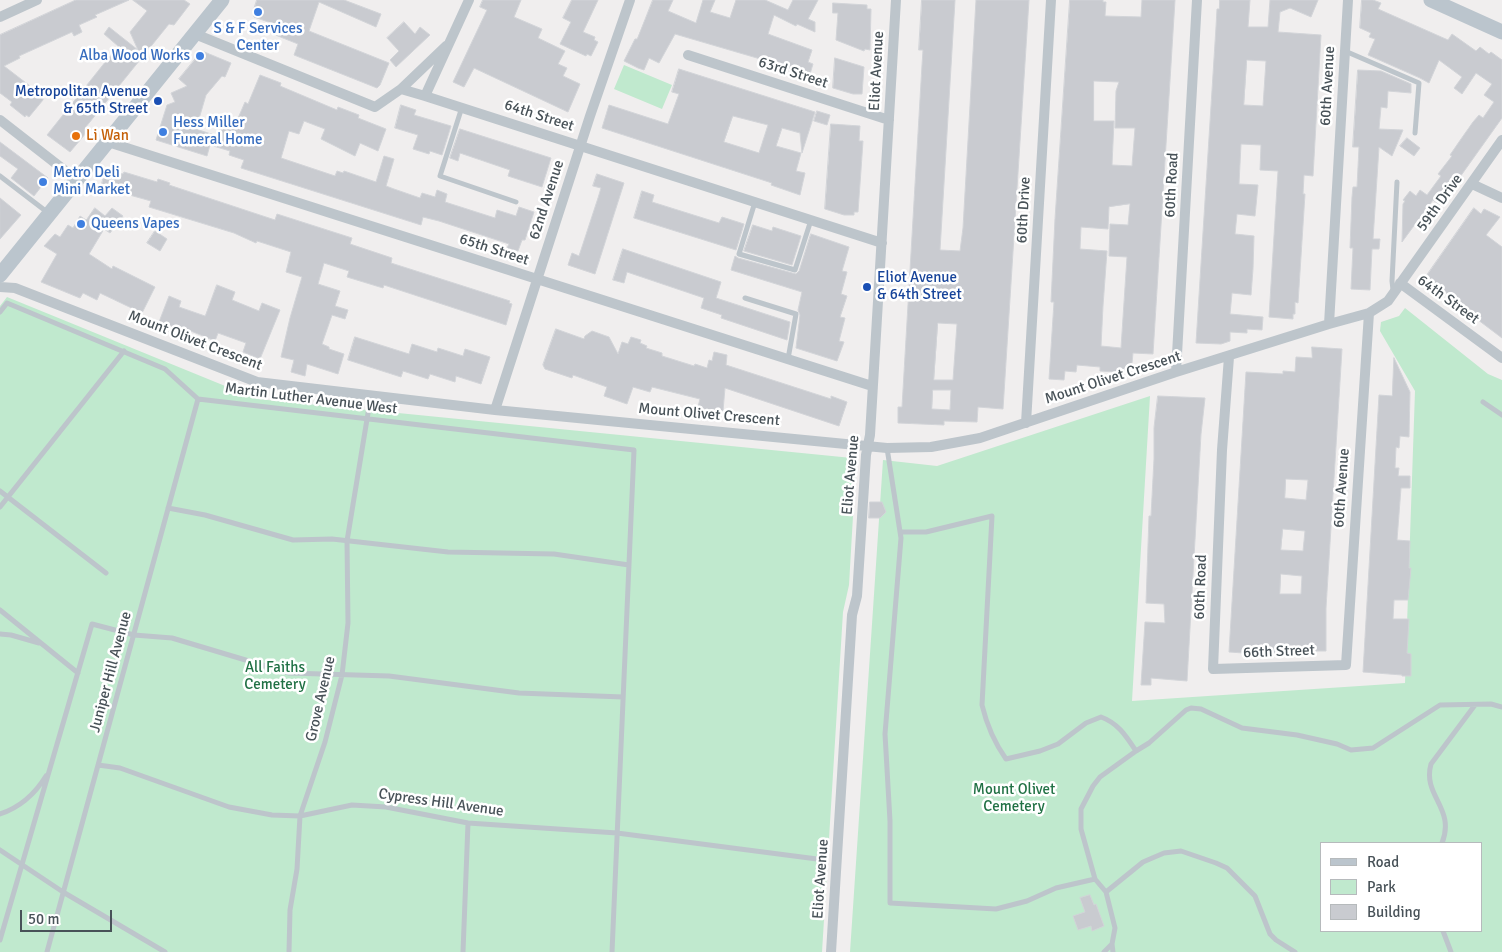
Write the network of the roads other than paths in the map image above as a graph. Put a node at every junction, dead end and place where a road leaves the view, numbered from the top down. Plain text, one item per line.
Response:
1 (37, 0) edge
2 (222, 0) edge
3 (469, 0) edge
4 (630, 0) edge
5 (1051, 0) edge
6 (1197, 0) edge
7 (1348, 0) edge
8 (1431, 0) edge
9 (895, 1) edge
10 (0, 17) edge
11 (1502, 32) edge
12 (195, 34) junction
13 (450, 42) junction
14 (1345, 50) junction
15 (688, 55) dead end
16 (401, 89) junction
17 (425, 96) junction
18 (462, 107) junction
19 (0, 120) edge
20 (889, 120) junction
21 (1415, 133) dead end
22 (1502, 140) edge
23 (108, 142) junction
24 (581, 145) junction
25 (0, 176) edge
26 (77, 180) junction
27 (1397, 182) dead end
28 (1472, 184) junction
29 (1502, 198) edge
30 (516, 202) dead end
31 (755, 202) junction
32 (49, 214) junction
33 (810, 220) junction
34 (882, 243) junction
35 (0, 275) edge
36 (537, 279) junction
37 (1400, 283) junction
38 (0, 287) edge
39 (1394, 293) junction
40 (746, 298) dead end
41 (0, 312) edge
42 (1369, 313) junction
43 (1329, 324) junction
44 (124, 351) junction
45 (1229, 357) junction
46 (1502, 358) edge
47 (788, 359) junction
48 (1176, 372) junction
49 (872, 386) junction
50 (371, 395) junction
51 (198, 398) junction
52 (1484, 402) dead end
53 (494, 410) junction
54 (1502, 415) edge
55 (366, 418) junction
56 (1026, 423) junction
57 (869, 445) junction
58 (887, 448) junction
59 (0, 491) edge
60 (8, 497) junction
61 (0, 507) edge
62 (168, 508) junction
63 (901, 532) junction
64 (347, 541) junction
65 (629, 565) junction
66 (106, 572) dead end
67 (0, 610) edge
68 (0, 634) edge
69 (134, 636) junction
70 (42, 644) junction
71 (1346, 665) joint
72 (1213, 669) joint
73 (78, 673) junction
74 (342, 675) junction
75 (623, 697) junction
76 (1475, 705) junction
77 (1502, 707) edge
78 (1136, 751) junction
79 (98, 765) junction
80 (50, 769) junction
81 (0, 814) edge
82 (300, 816) junction
83 (468, 823) junction
84 (617, 834) junction
85 (1442, 842) edge
86 (0, 850) edge
87 (817, 859) dead end
88 (22, 865) junction
89 (1095, 879) junction
90 (63, 892) junction
91 (1106, 892) junction
92 (1444, 932) edge
93 (0, 940) edge
94 (1112, 944) junction
95 (47, 952) edge
96 (165, 952) edge
97 (289, 952) edge
98 (463, 952) edge
99 (612, 952) edge
100 (831, 952) edge
101 (1104, 952) edge
102 (1113, 952) edge
103 (1295, 952) edge
104 (1451, 952) edge

1 - 10 street
2 - 12 main road
3 - 13 street
4 - 24 street, 62nd Avenue
5 - 56 street, 60th Drive
6 - 48 street, 60th Road
7 - 14 street, 60th Avenue
8 - 11 main road
9 - 20 street, Eliot Avenue
12 - 16 street
12 - 23 main road
13 - 16 street
13 - 17 street
14 - 21 lane
14 - 43 street, 60th Avenue
15 - 20 street, 63rd Street
16 - 17 street, 64th Street
17 - 18 street, 64th Street
18 - 24 street, 64th Street
18 - 30 lane
19 - 26 street
20 - 34 street, Eliot Avenue
22 - 28 street, 59th Drive
23 - 26 main road
23 - 36 street, 65th Street
24 - 31 street, 64th Street
24 - 36 street, 62nd Avenue
25 - 32 lane
26 - 32 main road
27 - 39 lane
28 - 29 street
28 - 37 street, 59th Drive
31 - 33 street, 64th Street
31 - 33 lane
32 - 35 main road
33 - 34 street, 64th Street
34 - 49 street, Eliot Avenue
36 - 47 street, 65th Street
36 - 53 street, 62nd Avenue
37 - 39 street, Mount Olivet Crescent
37 - 46 street, 64th Street
38 - 50 street, Mount Olivet Crescent
39 - 42 street, Mount Olivet Crescent
40 - 47 lane
41 - 44 lane
42 - 43 street, Mount Olivet Crescent
42 - 71 street, 60th Avenue
43 - 45 street, Mount Olivet Crescent
44 - 51 lane
44 - 60 lane
45 - 48 street, Mount Olivet Crescent
45 - 72 street, 60th Road
47 - 49 street, 65th Street
48 - 56 street, Mount Olivet Crescent
49 - 57 street, Eliot Avenue
50 - 53 street, Mount Olivet Crescent
50 - 55 lane, Grove Avenue
51 - 55 lane, Martin Luther Avenue West
51 - 62 lane, Juniper Hill Avenue
52 - 54 lane
53 - 57 street, Mount Olivet Crescent
55 - 64 lane, Grove Avenue
55 - 65 lane, Martin Luther Avenue West
56 - 58 street, Mount Olivet Crescent
57 - 58 street, Mount Olivet Crescent
57 - 100 street, Eliot Avenue
58 - 63 lane
59 - 60 lane
60 - 61 lane
60 - 66 lane
62 - 64 lane
62 - 69 lane, Juniper Hill Avenue
63 - 78 lane
63 - 89 lane
64 - 65 lane
64 - 74 lane, Grove Avenue
65 - 75 lane
67 - 70 lane
68 - 70 lane
69 - 73 lane
69 - 74 lane
69 - 79 lane, Juniper Hill Avenue
70 - 73 lane
71 - 72 street, 66th Street
73 - 80 lane
74 - 75 lane
74 - 82 lane, Grove Avenue
75 - 84 lane
76 - 77 lane
76 - 78 lane
76 - 85 lane
78 - 89 lane
79 - 82 lane, Cypress Hill Avenue
79 - 90 lane, Juniper Hill Avenue
80 - 81 lane
80 - 88 lane
82 - 83 lane, Cypress Hill Avenue
82 - 97 lane, Grove Avenue
83 - 84 lane, Cypress Hill Avenue
83 - 98 lane
84 - 87 lane, Cypress Hill Avenue
84 - 99 lane
86 - 88 lane
88 - 90 lane
88 - 93 lane
89 - 91 lane
90 - 95 lane, Juniper Hill Avenue
90 - 96 lane
91 - 94 lane
91 - 103 lane
92 - 104 lane
94 - 101 lane
94 - 102 lane

